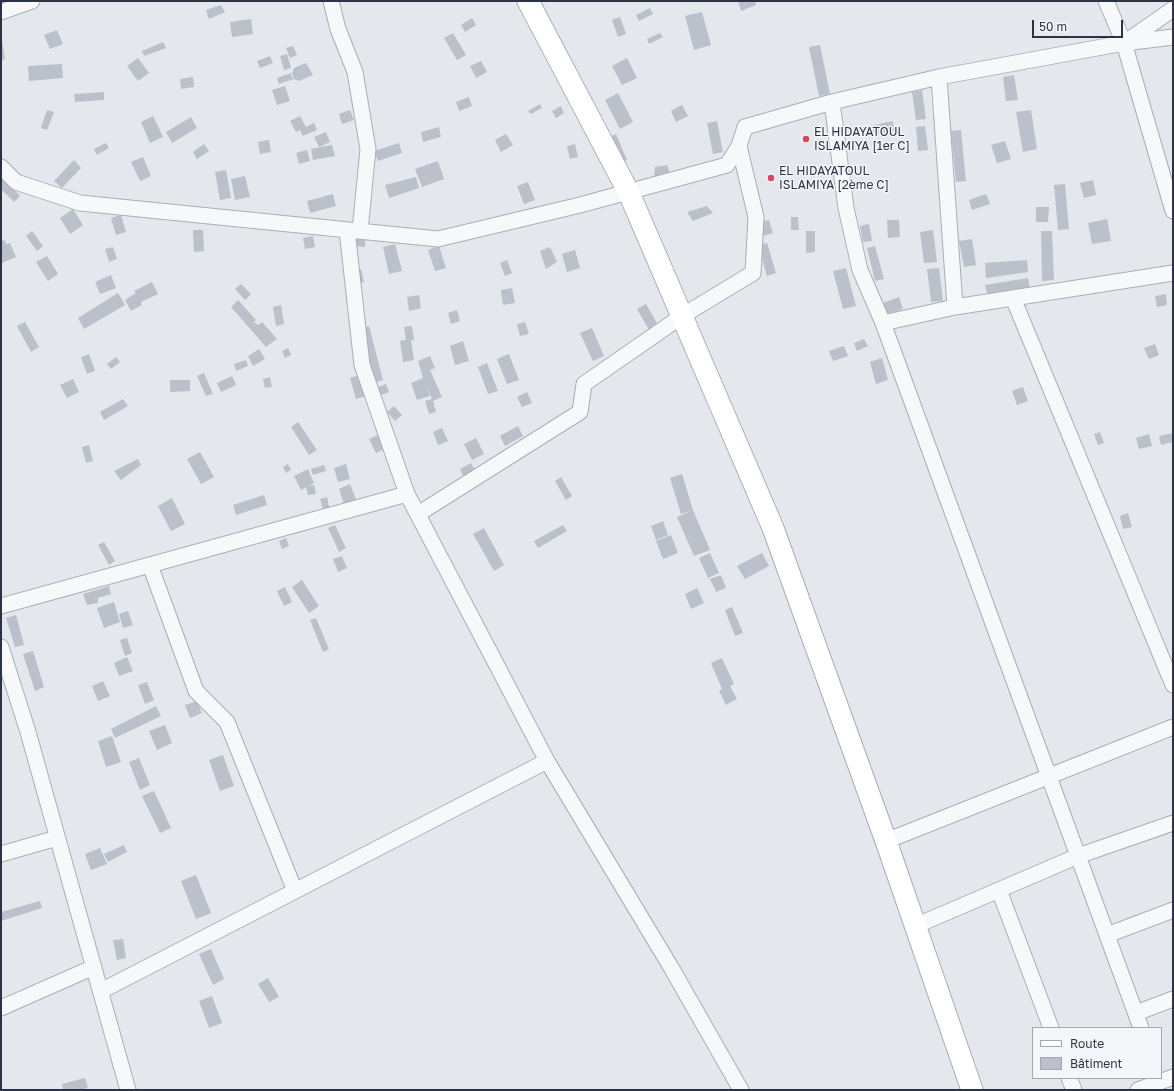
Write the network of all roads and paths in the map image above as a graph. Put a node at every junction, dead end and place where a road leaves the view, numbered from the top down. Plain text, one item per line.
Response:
1 (32, 1) edge
2 (331, 1) edge
3 (528, 1) edge
4 (1106, 1) edge
5 (1173, 9) edge
6 (1, 12) edge
7 (1173, 37) edge
8 (1124, 43) junction
9 (939, 77) junction
10 (832, 102) junction
11 (739, 146) junction
12 (1, 167) edge
13 (629, 193) junction
14 (1173, 211) edge
15 (354, 231) junction
16 (1173, 273) edge
17 (1013, 298) junction
18 (955, 307) junction
19 (682, 316) junction
20 (883, 323) junction
21 (407, 494) junction
22 (418, 514) junction
23 (150, 565) junction
24 (1, 606) edge
25 (1, 647) edge
26 (1173, 685) edge
27 (1173, 727) edge
28 (547, 760) junction
29 (1049, 776) junction
30 (1173, 823) edge
31 (58, 838) junction
32 (886, 841) junction
33 (1, 854) edge
34 (1078, 856) junction
35 (999, 890) junction
36 (295, 891) junction
37 (1173, 910) edge
38 (915, 926) junction
39 (1107, 935) junction
40 (94, 967) junction
41 (101, 991) junction
42 (1173, 999) edge
43 (1, 1008) edge
44 (1136, 1013) junction
45 (1050, 1027) edge
46 (1142, 1027) edge
47 (1069, 1079) edge
48 (1165, 1082) edge
49 (128, 1090) edge
50 (740, 1090) edge
51 (972, 1090) edge
52 (1074, 1090) edge
53 (1138, 1090) edge

1 - 6 street
2 - 15 street
3 - 13 street
4 - 8 street
5 - 8 street
7 - 8 street
8 - 9 street
8 - 14 street
9 - 10 street
9 - 18 street
10 - 11 street
10 - 20 street
11 - 13 street
11 - 19 street
12 - 15 street
13 - 15 street
13 - 19 street
15 - 21 street
16 - 17 street
17 - 18 street
17 - 26 street
18 - 20 street
19 - 22 street
19 - 32 street
20 - 29 street
21 - 22 street
21 - 23 street
22 - 28 street
23 - 24 street
23 - 36 street
25 - 31 street
27 - 29 street
28 - 36 street
28 - 50 street
29 - 32 street
29 - 34 street
30 - 34 street
31 - 33 street
31 - 40 street
32 - 38 street
34 - 35 street
34 - 39 street
35 - 38 street
35 - 45 street
36 - 41 street
37 - 39 street
38 - 51 street
39 - 44 street
40 - 41 street
40 - 43 street
41 - 49 street
42 - 44 street
44 - 46 street
47 - 52 street
48 - 53 street

